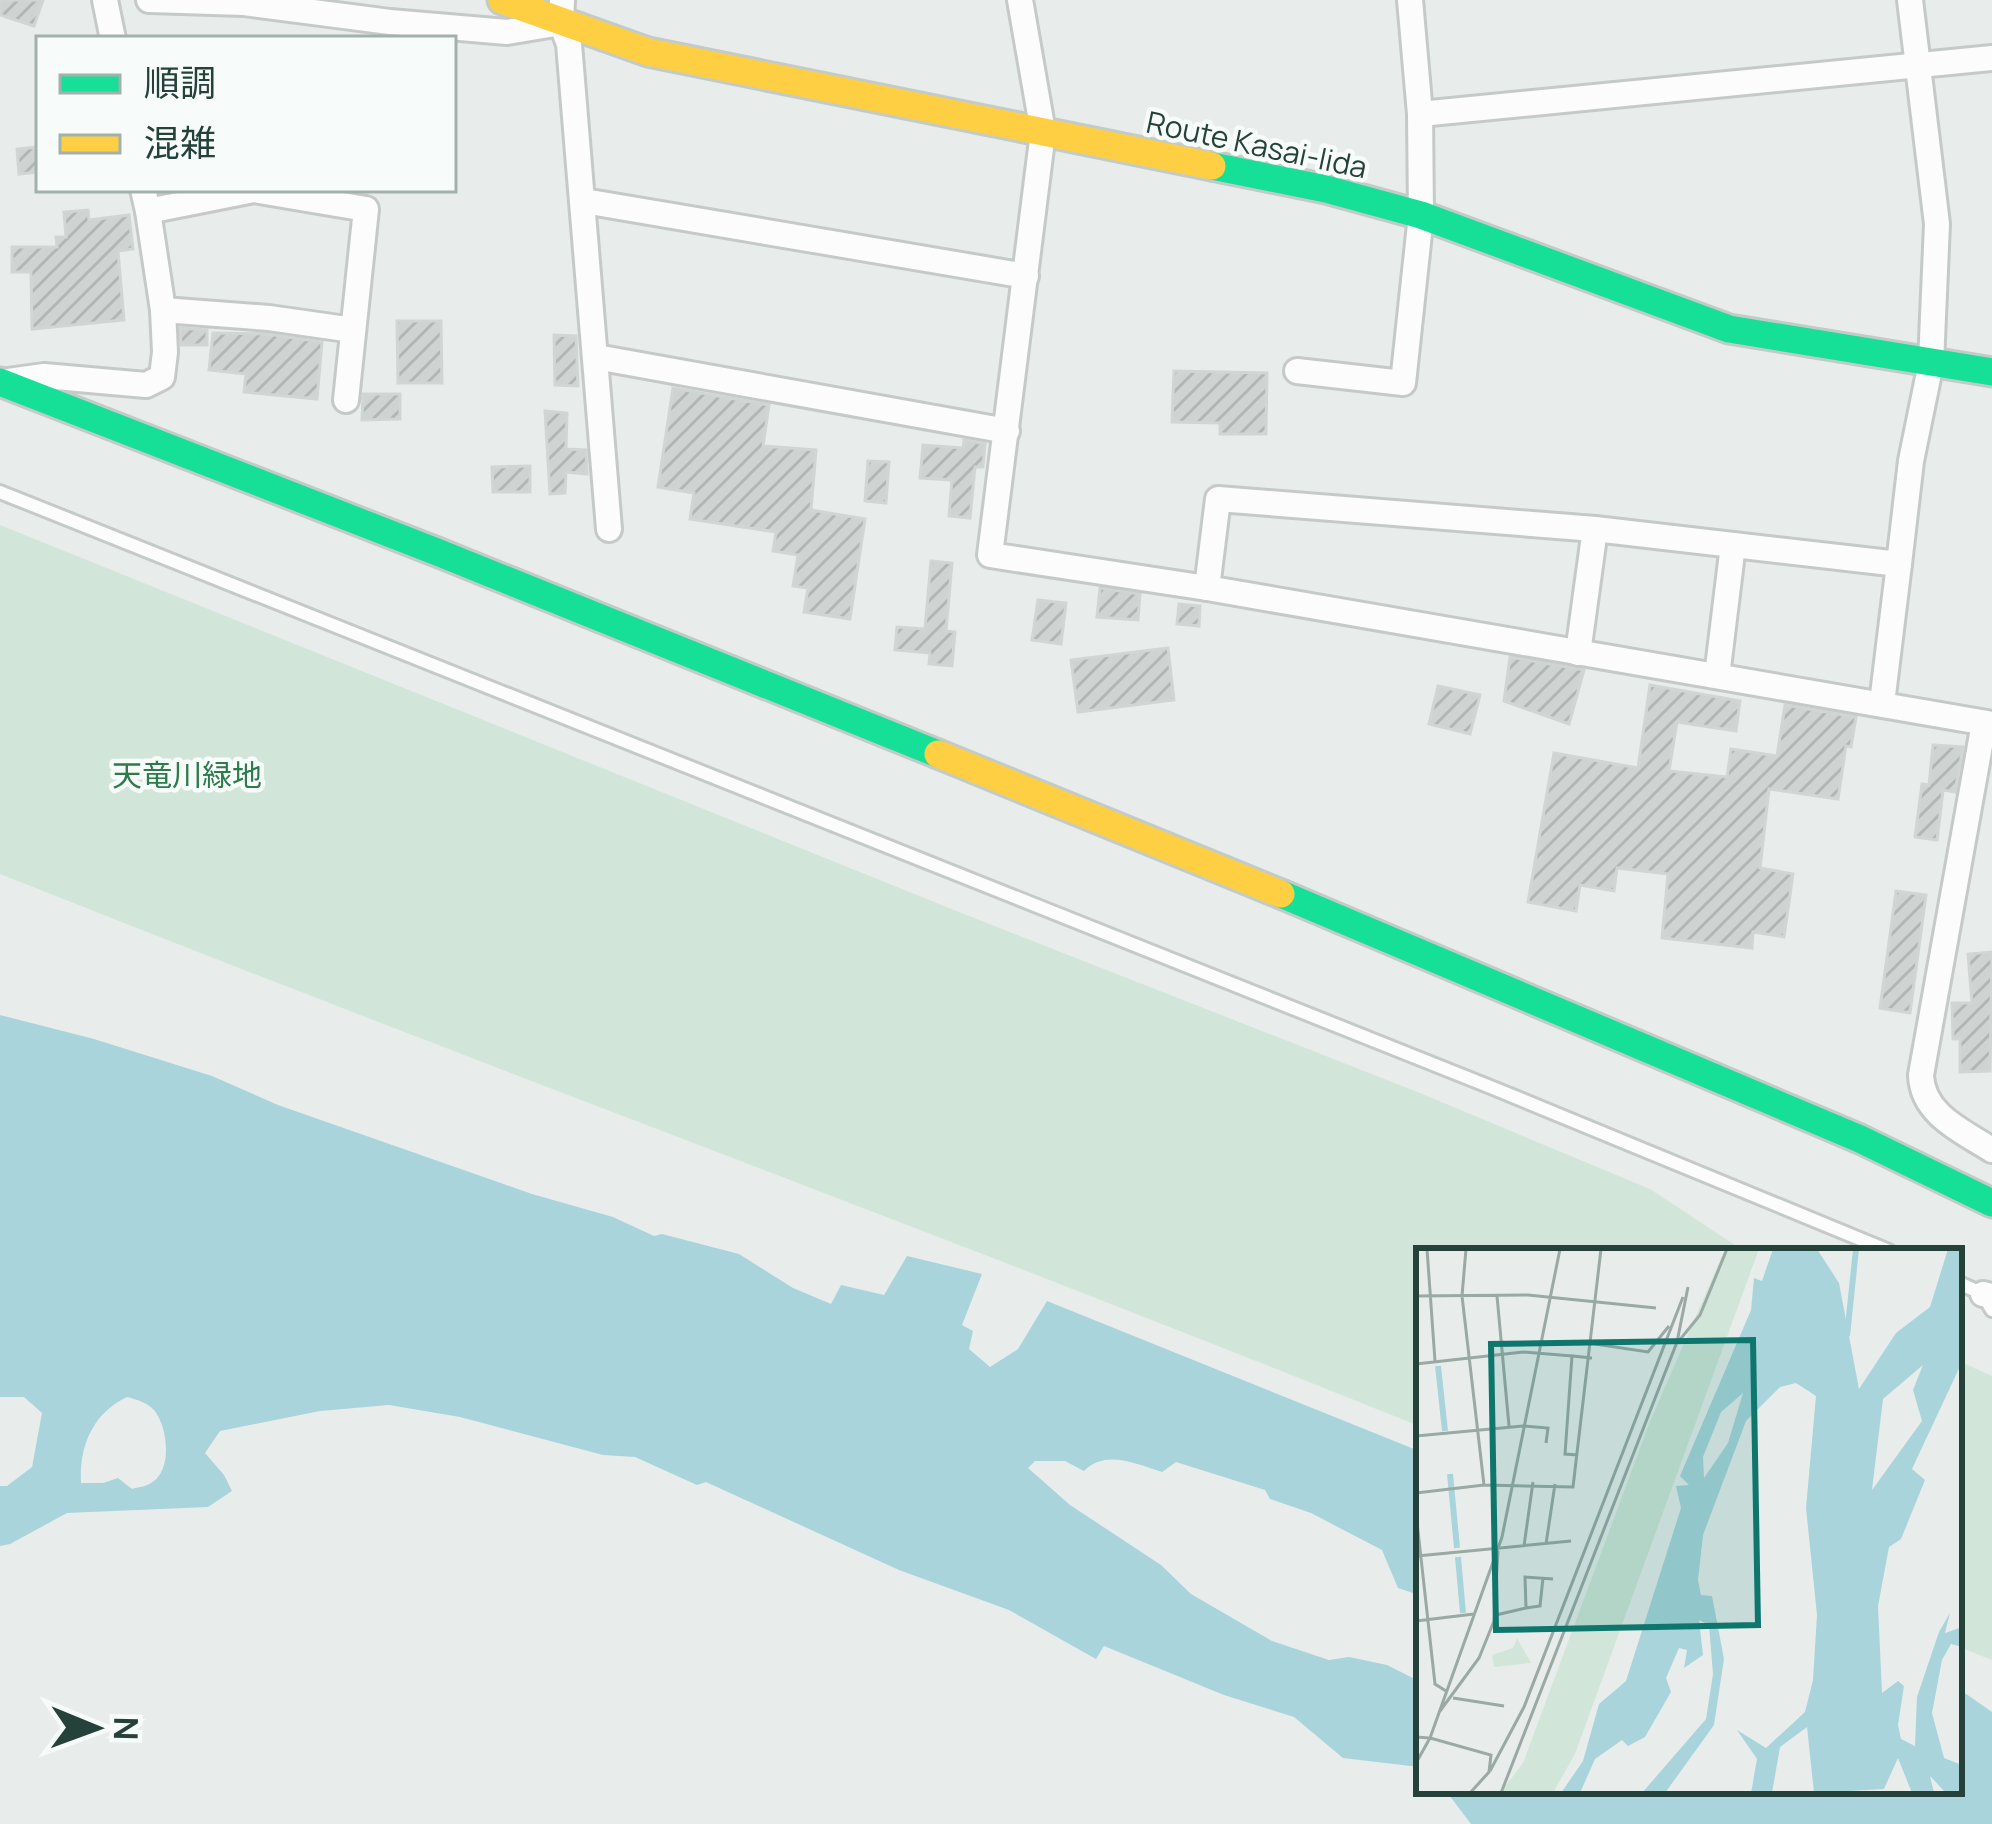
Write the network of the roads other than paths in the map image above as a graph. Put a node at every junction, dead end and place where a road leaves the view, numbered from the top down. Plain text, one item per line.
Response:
1 (105, 0) edge
2 (149, 0) edge
3 (502, 0) edge
4 (1020, 0) edge
5 (1409, 0) edge
6 (1910, 0) edge
7 (561, 12) edge
8 (389, 31) edge
9 (112, 36) edge
10 (1992, 58) edge
11 (1916, 65) junction
12 (1420, 114) junction
13 (1043, 132) junction
14 (232, 192) edge
15 (279, 192) edge
16 (367, 199) edge
17 (146, 200) edge
18 (584, 201) junction
19 (1421, 215) junction
20 (1026, 275) junction
21 (163, 310) junction
22 (353, 330) junction
23 (596, 357) junction
24 (1931, 362) junction
25 (1297, 371) dead end
26 (1992, 372) edge
27 (0, 382) edge
28 (346, 400) dead end
29 (1007, 431) junction
30 (0, 492) edge
31 (609, 529) dead end
32 (1595, 529) junction
33 (1733, 545) junction
34 (1899, 564) junction
35 (1208, 588) junction
36 (1578, 653) junction
37 (1718, 676) junction
38 (1882, 703) junction
39 (1988, 723) edge
40 (1992, 1150) edge
41 (1992, 1203) edge
42 (1882, 1248) edge
43 (1962, 1285) edge
44 (1989, 1300) edge

1 - 9 street
2 - 8 street
3 - 7 street, Route Kasai-Iida
4 - 13 street
5 - 12 street
6 - 11 street
7 - 8 street
7 - 13 street, Route Kasai-Iida
7 - 18 street
10 - 11 street
11 - 12 street
11 - 24 street
12 - 19 street
13 - 19 street, Route Kasai-Iida
13 - 20 street
14 - 17 street
15 - 16 street
16 - 22 street
17 - 21 street
18 - 20 street
18 - 23 street
19 - 24 street, Route Kasai-Iida
19 - 25 street
20 - 29 street
21 - 22 street
21 - 27 street
22 - 28 street
23 - 29 street
23 - 31 street
24 - 26 street, Route Kasai-Iida
24 - 34 street
27 - 41 street
29 - 35 street
30 - 42 lane
32 - 33 street
32 - 35 street
32 - 36 street
33 - 34 street
33 - 37 street
34 - 38 street
35 - 36 street
36 - 37 street
37 - 38 street
38 - 39 street
39 - 40 street
43 - 44 lane

